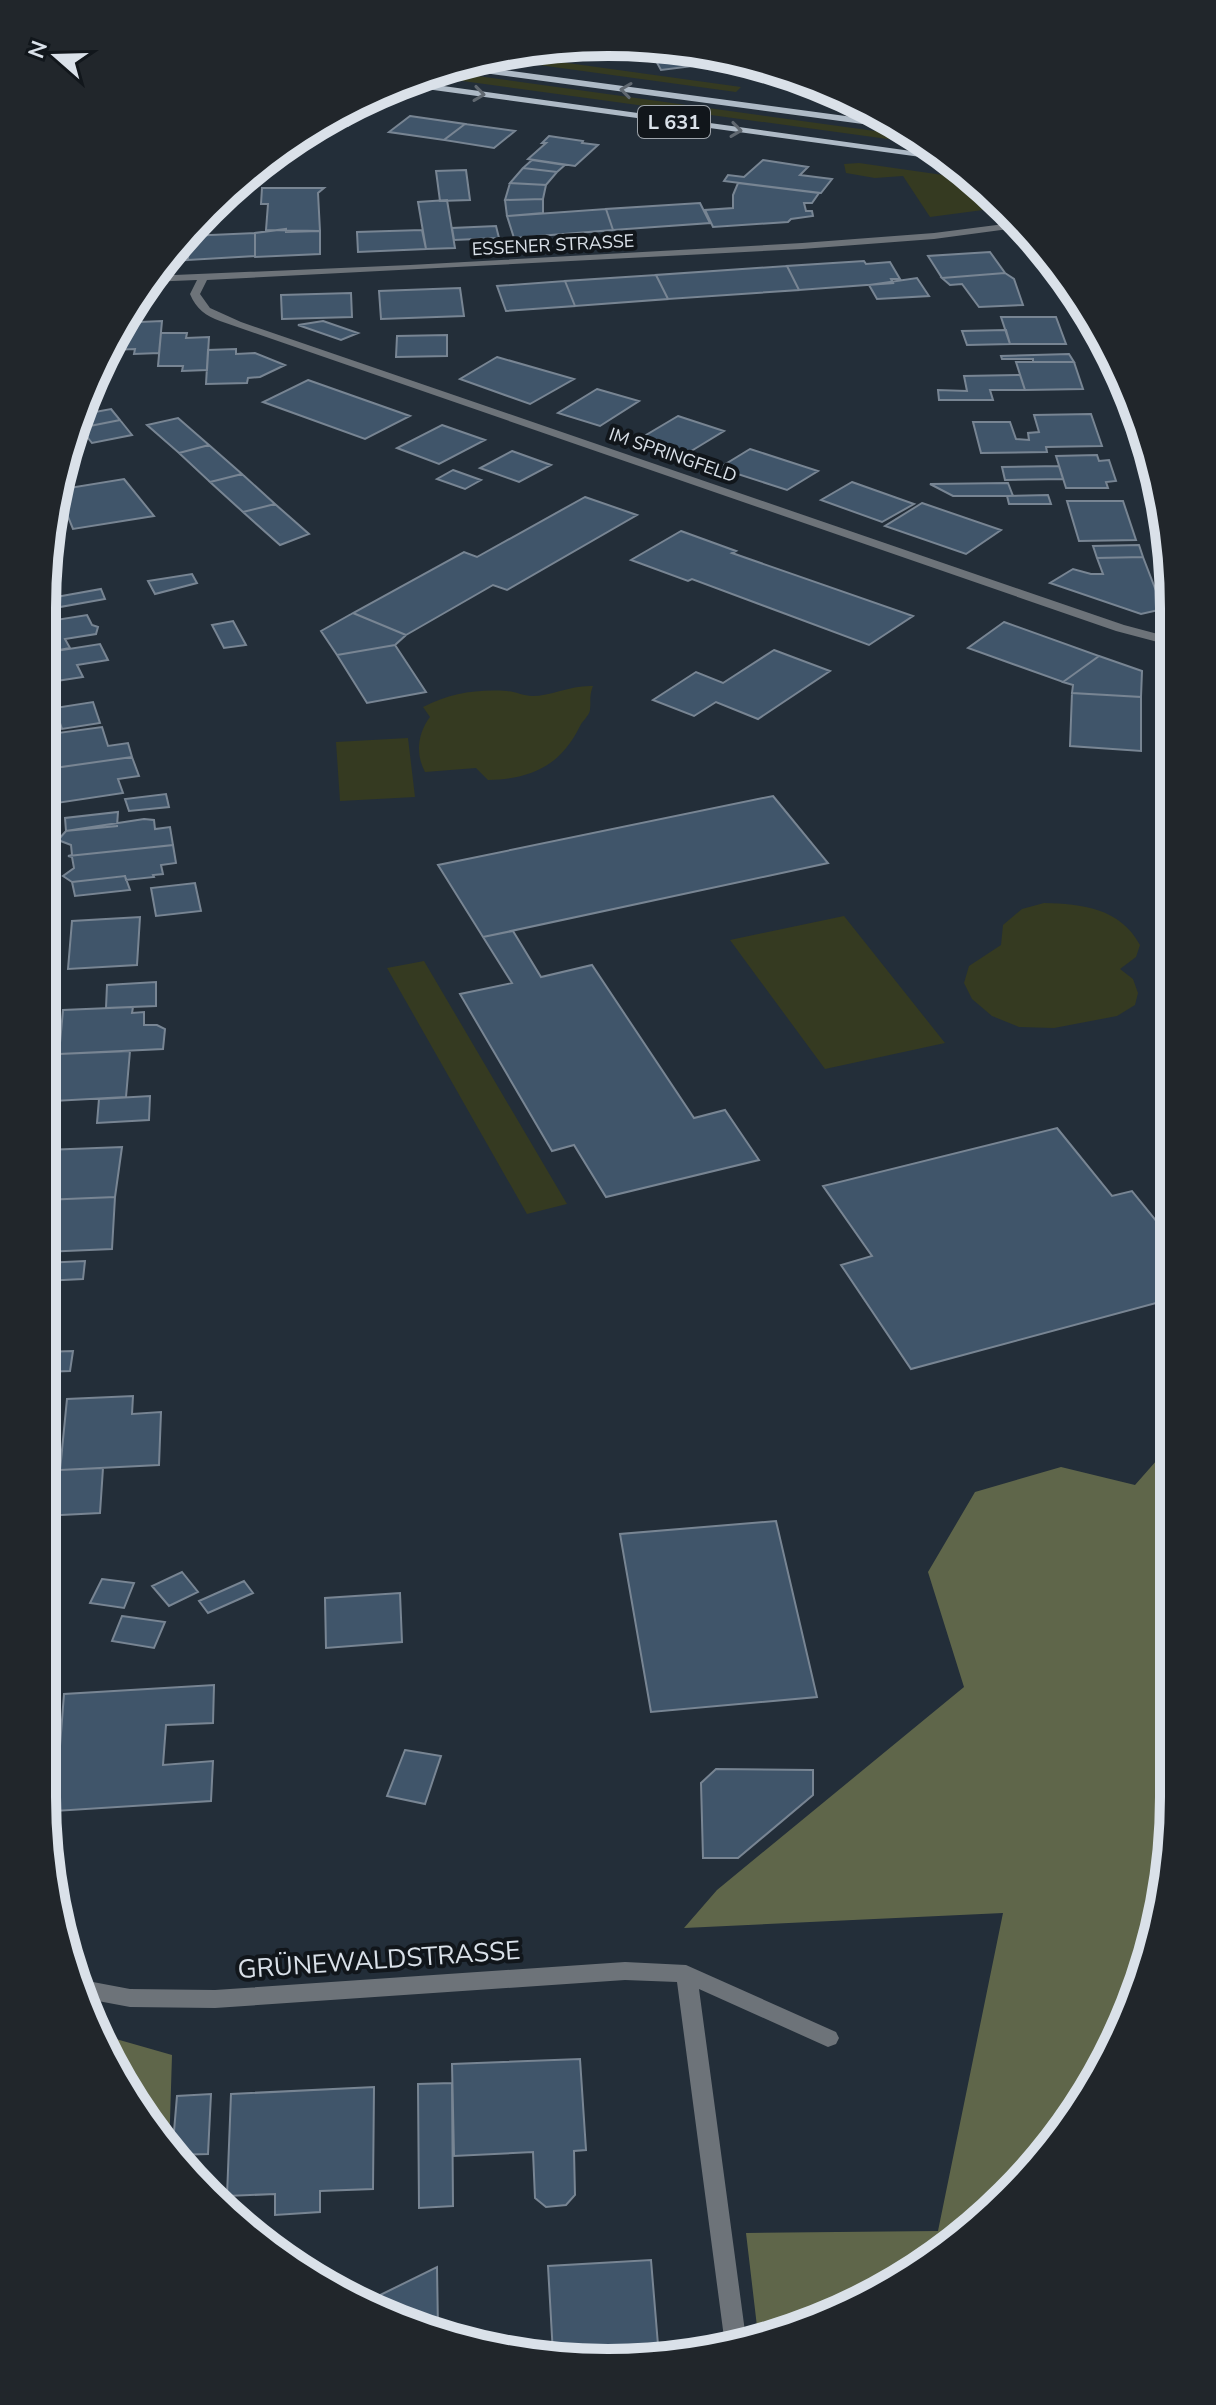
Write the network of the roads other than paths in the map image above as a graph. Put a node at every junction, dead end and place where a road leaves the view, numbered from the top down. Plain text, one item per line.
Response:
1 (484, 71) edge
2 (427, 87) edge
3 (870, 122) edge
4 (925, 156) edge
5 (1002, 222) edge
6 (1007, 227) edge
7 (958, 234) junction
8 (204, 277) junction
9 (165, 278) edge
10 (1160, 639) edge
11 (686, 1974) junction
12 (91, 1991) edge
13 (828, 2038) dead end
14 (734, 2334) edge

3 -> 1 main road, L 631
2 -> 4 main road, L 631
5 - 7 street, ESSENER STRASSE
6 - 7 street, ESSENER STRASSE
7 - 8 street, ESSENER STRASSE
8 - 9 street, ESSENER STRASSE
8 - 10 street, IM SPRINGFELD
11 - 12 street, GRÜNEWALDSTRASSE
11 - 13 street, GRÜNEWALDSTRASSE
11 - 14 street

